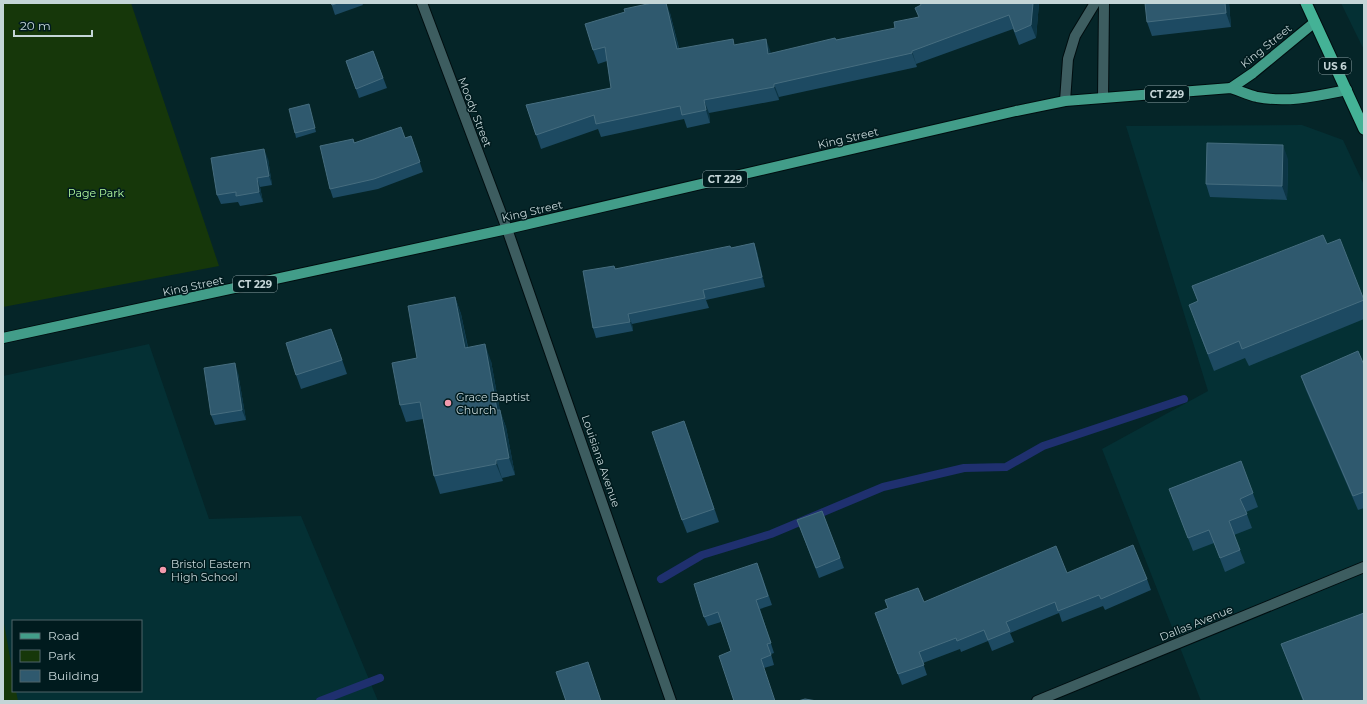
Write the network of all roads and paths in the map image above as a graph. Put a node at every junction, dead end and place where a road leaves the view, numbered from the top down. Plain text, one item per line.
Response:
1 (422, 3) edge
2 (1095, 3) edge
3 (1104, 3) edge
4 (1306, 3) edge
5 (1315, 22) junction
6 (1231, 88) junction
7 (1347, 90) junction
8 (1103, 98) junction
9 (1066, 101) junction
10 (1364, 129) edge
11 (507, 230) junction
12 (3, 338) edge
13 (1364, 567) edge
14 (671, 701) edge
15 (1037, 701) edge

1 - 11 street, Moody Street
2 - 9 street
3 - 8 street
4 - 5 highway, US 6
5 - 6 main road, King Street / CT 229
5 - 7 highway, US 6
6 - 7 main road, King Street / CT 229
6 - 8 main road, King Street / CT 229
7 - 10 highway, US 6
8 - 9 main road, King Street / CT 229
9 - 11 main road, King Street / CT 229
11 - 12 main road, King Street / CT 229
11 - 14 street, Louisiana Avenue
13 - 15 street, Dallas Avenue

